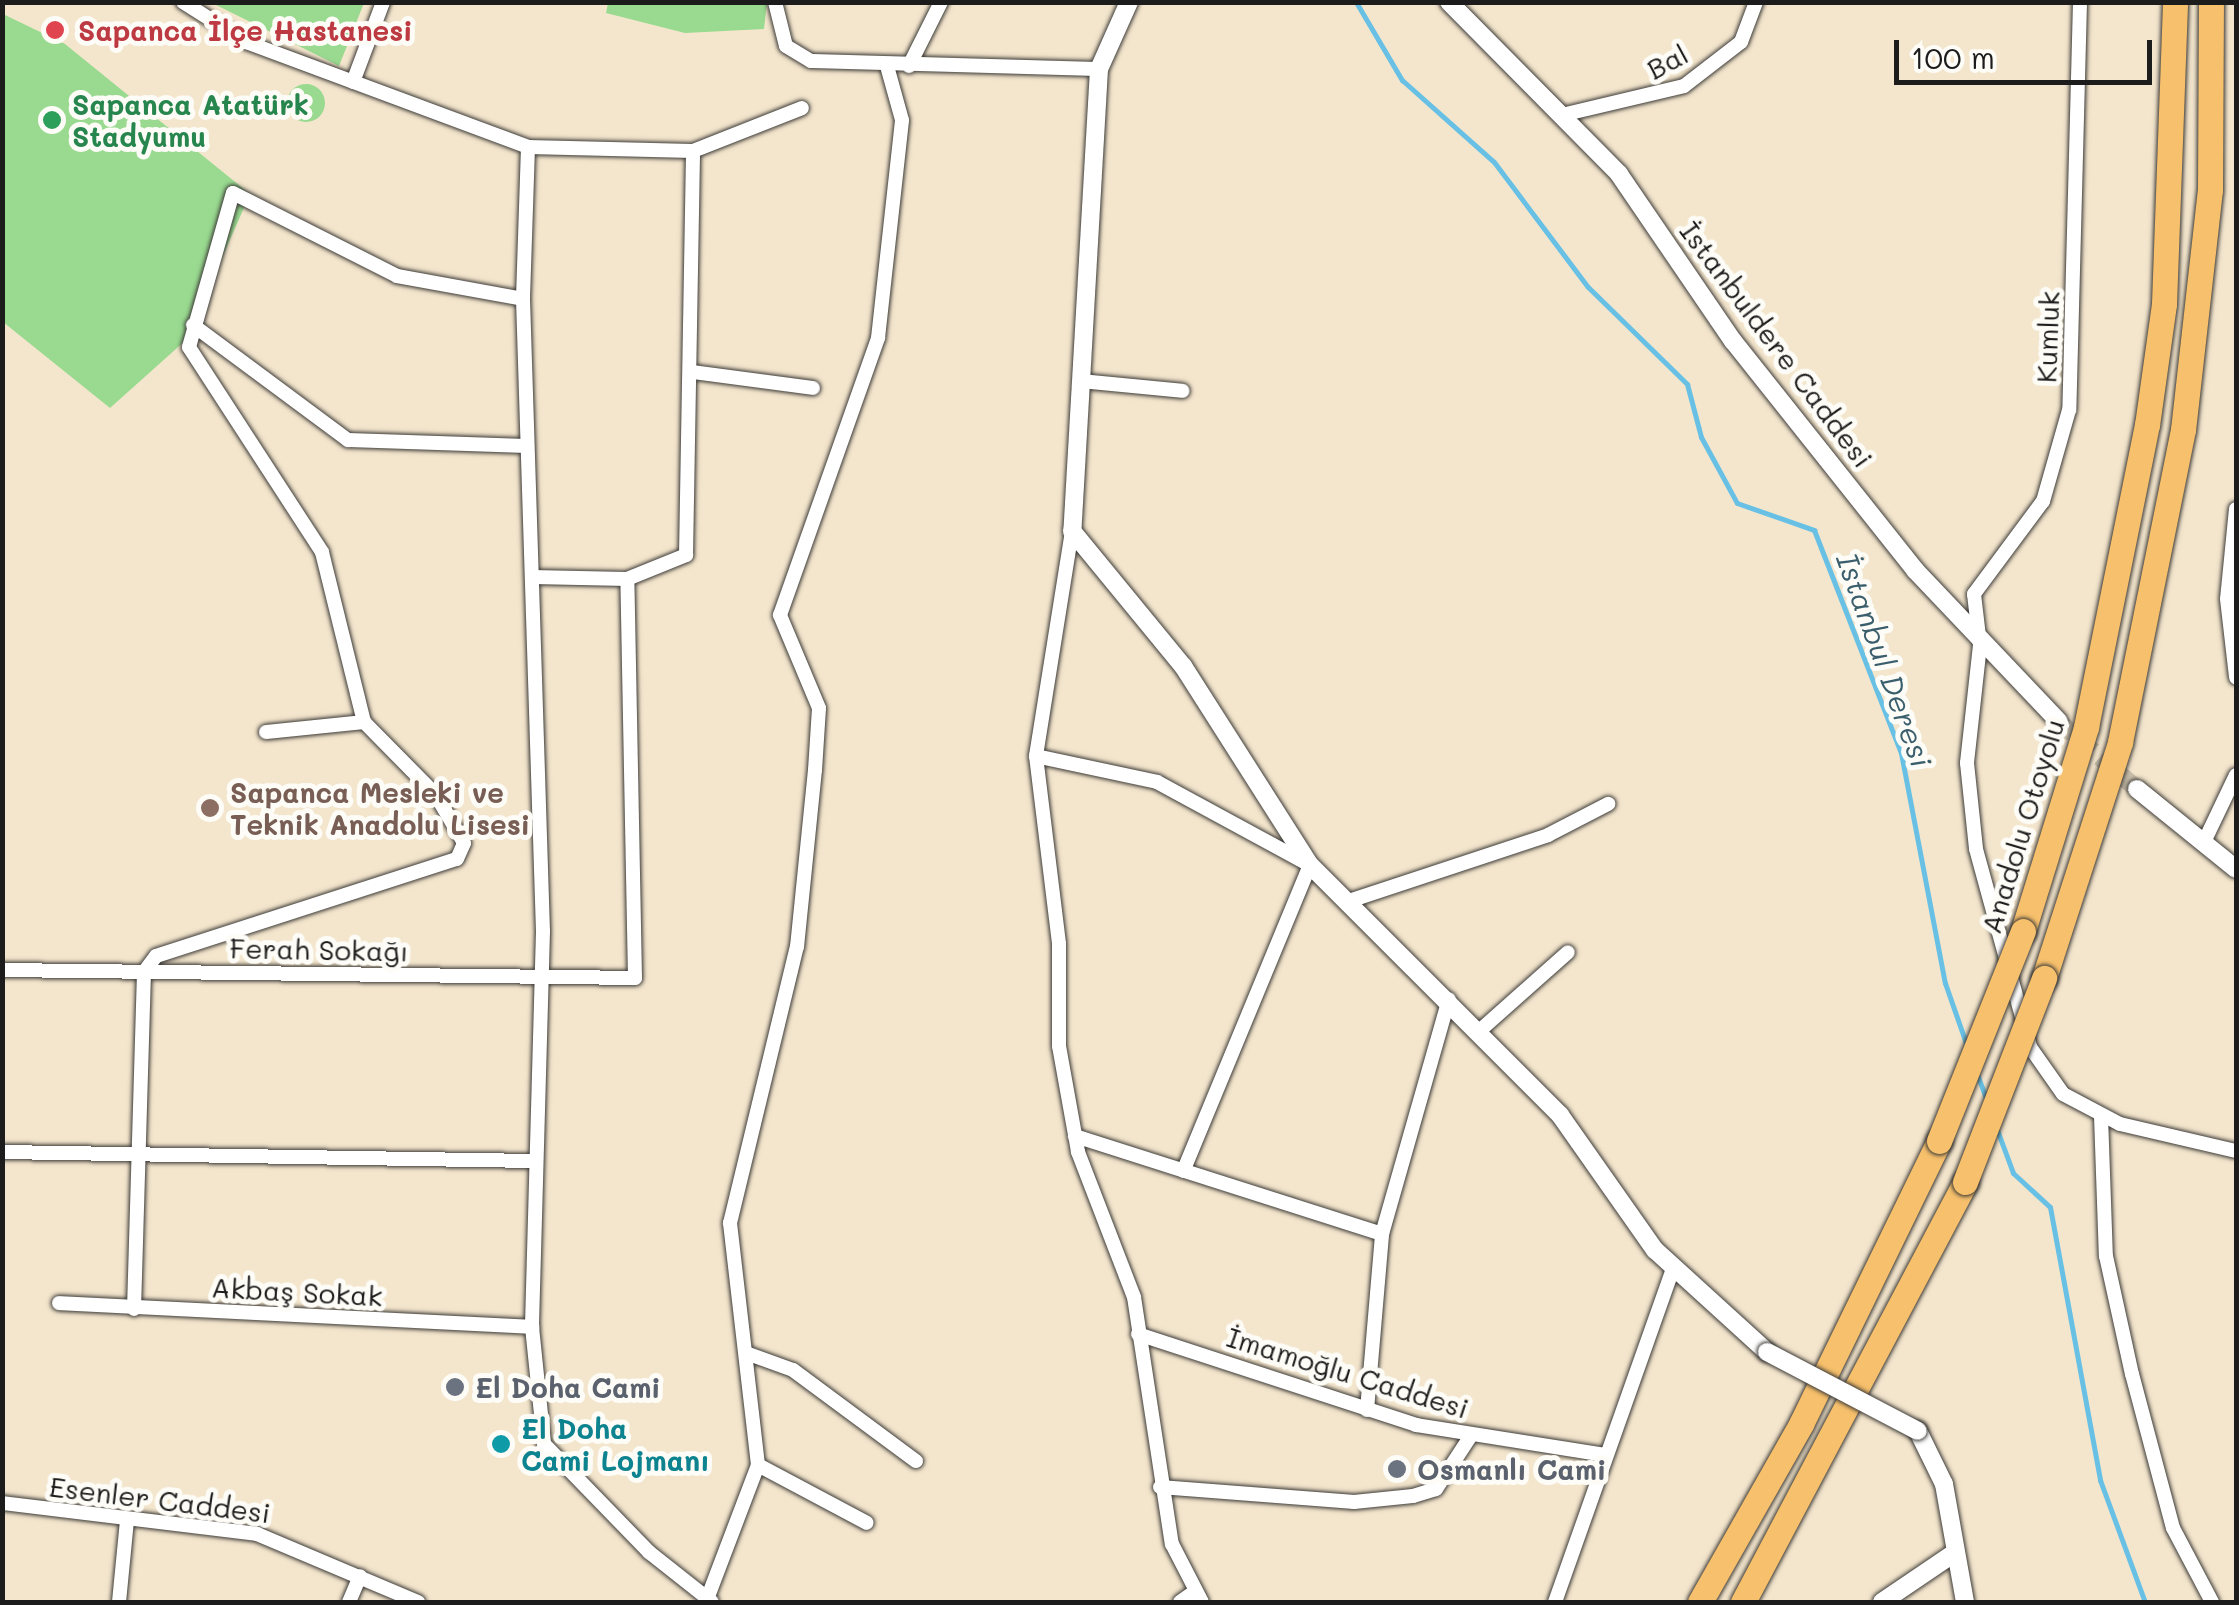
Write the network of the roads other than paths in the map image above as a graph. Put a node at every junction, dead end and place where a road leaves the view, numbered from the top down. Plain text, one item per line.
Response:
1 (184, 2) edge
2 (383, 2) edge
3 (775, 2) edge
4 (941, 2) edge
5 (1129, 2) edge
6 (1449, 2) edge
7 (1756, 2) edge
8 (2080, 2) edge
9 (2175, 2) edge
10 (2212, 2) edge
11 (887, 66) junction
12 (910, 66) junction
13 (1098, 69) junction
14 (353, 82) junction
15 (802, 108) dead end
16 (1566, 114) junction
17 (528, 147) junction
18 (692, 152) junction
19 (523, 299) junction
20 (193, 325) junction
21 (693, 372) junction
22 (1080, 381) junction
23 (813, 388) dead end
24 (1183, 391) dead end
25 (527, 446) junction
26 (2236, 509) edge
27 (1072, 531) junction
28 (2234, 556) edge
29 (532, 576) junction
30 (627, 579) junction
31 (1980, 646) junction
32 (2236, 677) edge
33 (364, 722) junction
34 (2059, 722) tunnel mouth
35 (266, 732) dead end
36 (1036, 756) junction
37 (2236, 775) edge
38 (2137, 790) tunnel mouth
39 (1608, 804) dead end
40 (2204, 842) junction
41 (1310, 864) junction
42 (2236, 869) edge
43 (1350, 901) junction
44 (1568, 952) dead end
45 (2, 970) edge
46 (144, 972) junction
47 (541, 978) junction
48 (1449, 999) junction
49 (1478, 1032) junction
50 (2101, 1116) junction
51 (1075, 1136) junction
52 (2236, 1151) edge
53 (2, 1152) edge
54 (133, 1154) junction
55 (536, 1162) junction
56 (1183, 1171) junction
57 (1382, 1234) junction
58 (1672, 1268) junction
59 (59, 1303) dead end
60 (134, 1309) junction
61 (532, 1327) junction
62 (1138, 1334) junction
63 (746, 1353) junction
64 (1368, 1410) junction
65 (1470, 1437) junction
66 (1605, 1454) junction
67 (916, 1461) dead end
68 (758, 1465) junction
69 (1160, 1487) junction
70 (2, 1503) edge
71 (127, 1520) junction
72 (867, 1523) dead end
73 (1953, 1554) junction
74 (360, 1576) junction
75 (1199, 1597) edge
76 (710, 1598) edge
77 (119, 1602) edge
78 (349, 1602) edge
79 (418, 1602) edge
80 (1180, 1602) edge
81 (1555, 1602) edge
82 (1700, 1602) edge
83 (1744, 1602) edge
84 (1882, 1602) edge
85 (1965, 1602) edge
86 (2212, 1602) edge

1 - 14 street
2 - 14 street
3 - 11 street
4 - 12 street
5 - 13 street
6 - 16 street, İstanbuldere Caddesi
7 - 16 street, Bal
8 - 31 street, Kumluk
9 - 82 highway, Anadolu Otoyolu, bridge
10 - 83 highway, bridge
11 - 12 street
11 - 63 street
12 - 13 street
13 - 22 street
14 - 17 street
15 - 18 street
16 - 31 street, İstanbuldere Caddesi
17 - 18 street
17 - 19 street
18 - 21 street
19 - 20 street
19 - 25 street
20 - 25 street
20 - 33 street
21 - 23 street
21 - 30 street
22 - 24 street
22 - 27 street
25 - 29 street
26 - 28 street
27 - 36 street
27 - 41 street
28 - 32 street
29 - 30 street
29 - 47 street
30 - 47 street, Ferah Sokağı
31 - 34 street, İstanbuldere Caddesi
31 - 50 street, Kumluk
33 - 35 street
33 - 46 street
36 - 41 street
36 - 51 street
37 - 40 street
38 - 40 street
39 - 43 street
40 - 42 street
41 - 43 street
41 - 56 street
43 - 48 street
44 - 49 street
45 - 46 street, Ferah Sokağı
46 - 47 street, Ferah Sokağı
46 - 54 street
47 - 55 street
48 - 49 street
48 - 57 street
49 - 58 street
50 - 52 street, Kumluk
50 - 86 street
51 - 56 street
51 - 62 street
53 - 54 street
54 - 55 street
54 - 60 street
55 - 61 street
56 - 57 street
57 - 64 street
58 - 66 street
58 - 73 street, bridge
59 - 60 street, Akbaş Sokak
60 - 61 street, Akbaş Sokak
61 - 76 street
62 - 64 street, İmamoğlu Caddesi
62 - 69 street
63 - 67 street
63 - 68 street
64 - 65 street, İmamoğlu Caddesi
65 - 66 street, İmamoğlu Caddesi
65 - 69 street
66 - 81 street
68 - 72 street
68 - 76 street
69 - 75 street
70 - 71 street, Esenler Caddesi
71 - 74 street, Esenler Caddesi
71 - 77 street
73 - 84 street
73 - 85 street
74 - 78 street
74 - 79 street, Esenler Caddesi
75 - 80 street

